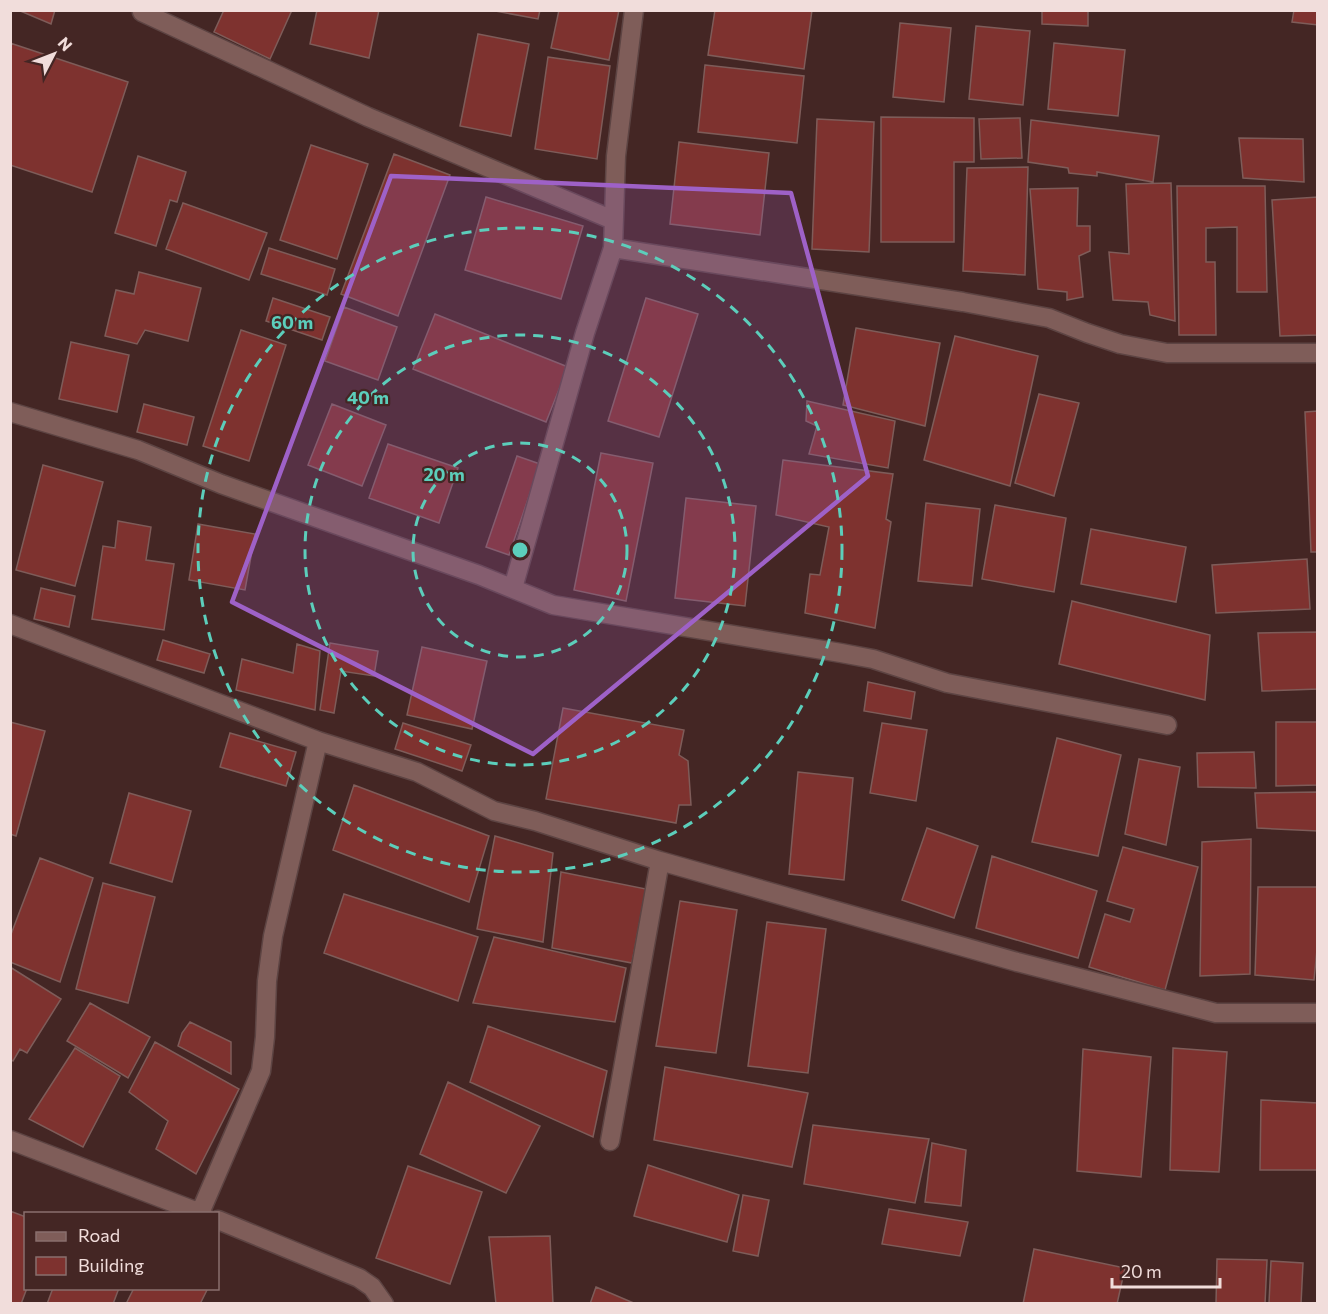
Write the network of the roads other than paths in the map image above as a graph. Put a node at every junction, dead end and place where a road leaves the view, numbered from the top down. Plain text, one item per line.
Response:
1 (634, 10) edge
2 (142, 12) edge
3 (613, 220) junction
4 (613, 248) junction
5 (1317, 353) edge
6 (10, 412) edge
7 (513, 588) junction
8 (10, 624) edge
9 (1167, 725) dead end
10 (318, 741) junction
11 (660, 861) junction
12 (1317, 1013) edge
13 (10, 1140) edge
14 (610, 1141) dead end
15 (199, 1212) edge
16 (202, 1212) edge
17 (219, 1220) edge
18 (384, 1304) edge

1 - 3 street
2 - 3 street
3 - 4 street
4 - 5 street
4 - 7 street
6 - 7 street
7 - 9 street
8 - 10 street
10 - 11 street
10 - 16 street
11 - 12 street
11 - 14 street
13 - 15 street
17 - 18 street

